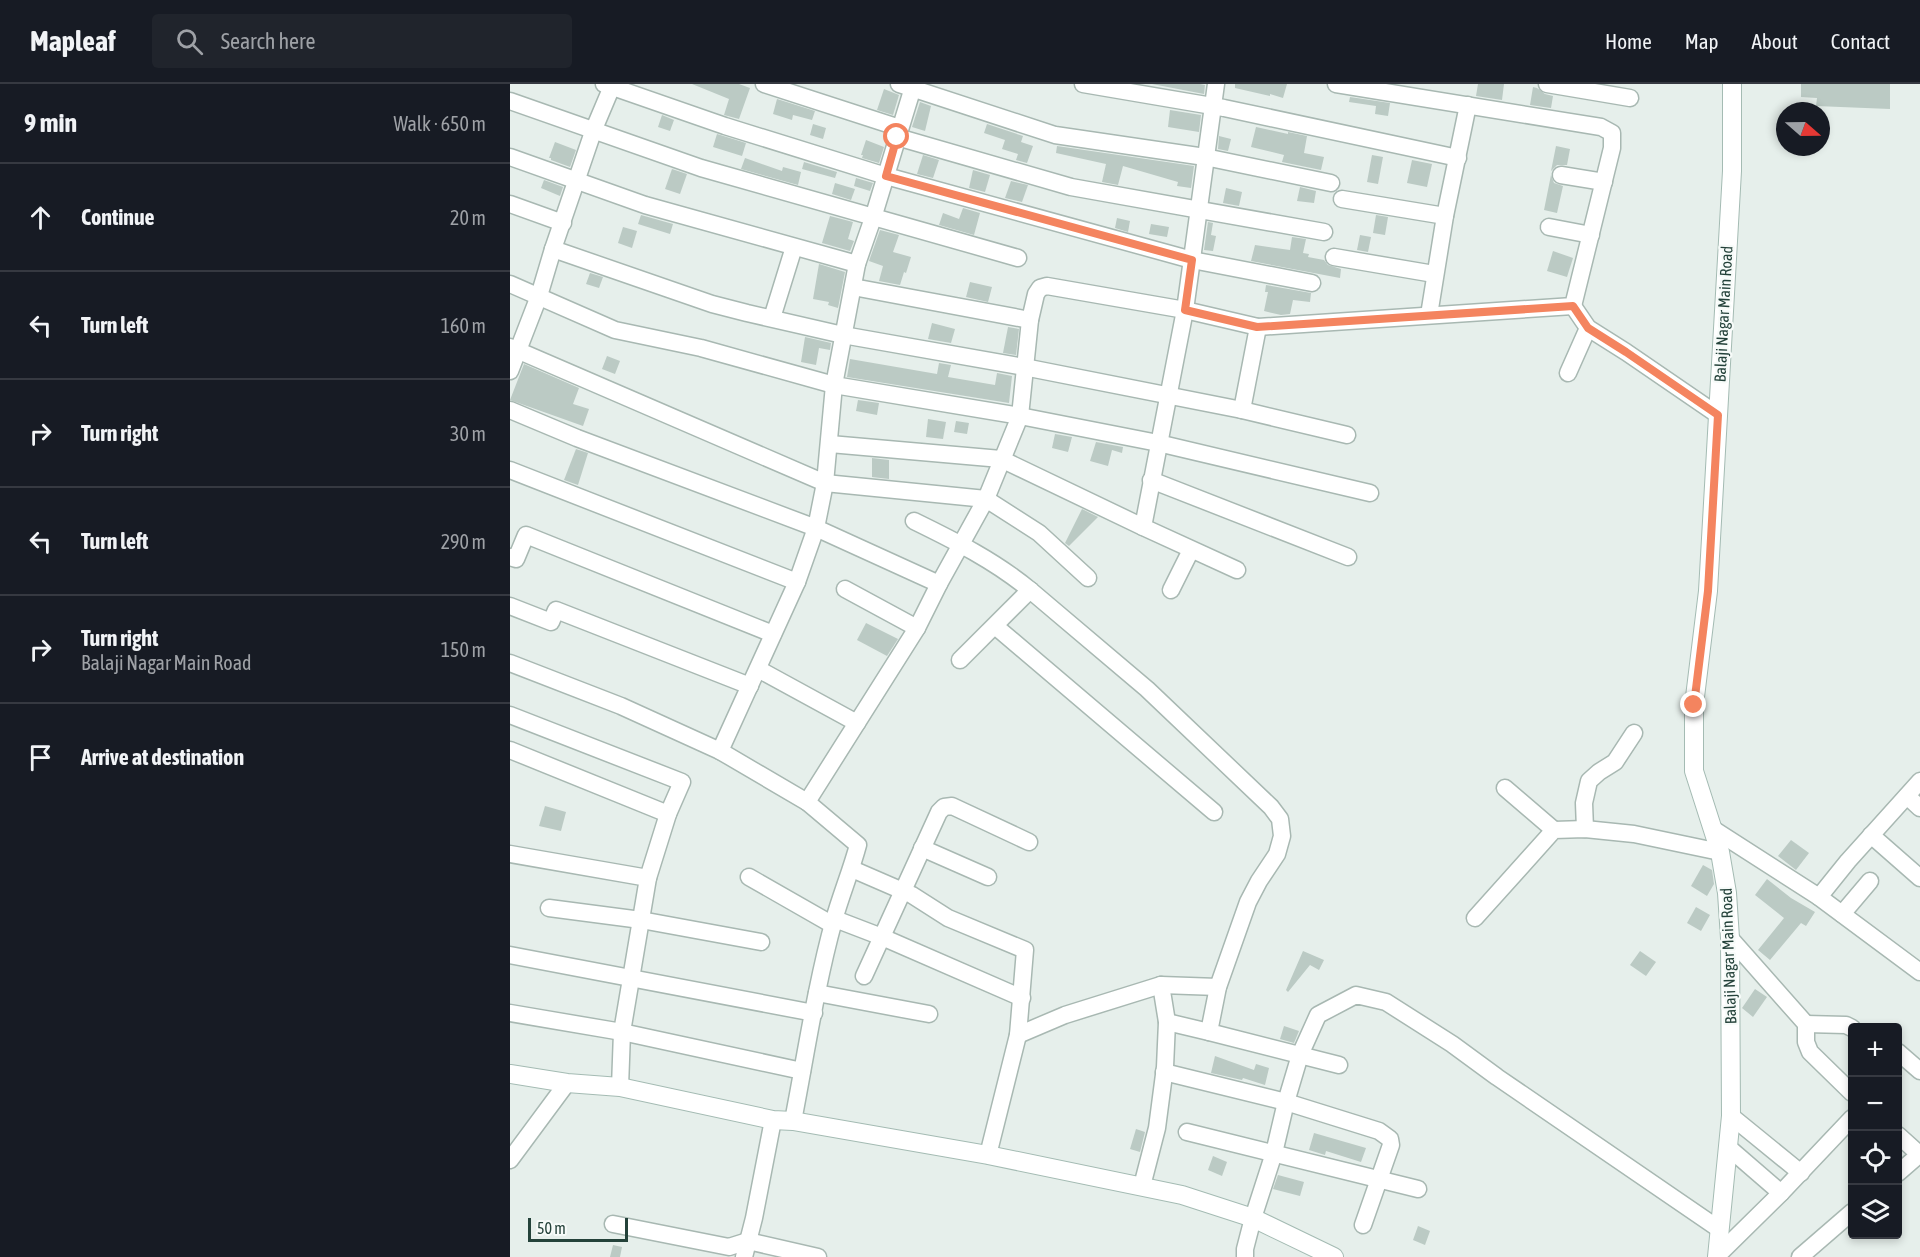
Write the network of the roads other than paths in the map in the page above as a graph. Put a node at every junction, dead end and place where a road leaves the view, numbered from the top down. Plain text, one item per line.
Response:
1 (764, 84) edge
2 (1083, 84) edge
3 (1216, 84) edge
4 (1336, 84) edge
5 (1547, 84) edge
6 (1732, 84) edge
7 (609, 85) edge
8 (908, 86) edge
9 (1630, 98) dead end
10 (510, 101) edge
11 (1468, 105) junction
12 (1213, 107) junction
13 (594, 129) junction
14 (899, 133) junction
15 (510, 157) edge
16 (1205, 157) junction
17 (1458, 158) junction
18 (1561, 174) dead end
19 (886, 176) junction
20 (577, 181) junction
21 (1604, 182) junction
22 (1331, 183) dead end
23 (1342, 199) dead end
24 (510, 204) edge
25 (1199, 210) junction
26 (1445, 216) junction
27 (873, 218) junction
28 (563, 223) junction
29 (1549, 227) dead end
30 (1324, 232) dead end
31 (1591, 235) junction
32 (794, 247) junction
33 (553, 249) junction
34 (1334, 257) dead end
35 (1018, 258) dead end
36 (1192, 260) junction
37 (857, 264) junction
38 (1434, 274) junction
39 (1312, 283) dead end
40 (510, 284) edge
41 (853, 287) junction
42 (539, 296) junction
43 (1573, 306) junction
44 (1185, 310) junction
45 (1429, 315) junction
46 (772, 318) junction
47 (1030, 320) junction
48 (1257, 327) junction
49 (1588, 328) junction
50 (843, 335) junction
51 (514, 349) edge
52 (1024, 367) junction
53 (510, 371) edge
54 (1568, 373) dead end
55 (834, 385) junction
56 (1169, 397) junction
57 (510, 410) edge
58 (1242, 410) junction
59 (1718, 415) junction
60 (1020, 416) junction
61 (1347, 435) dead end
62 (1158, 443) junction
63 (830, 444) junction
64 (1001, 459) junction
65 (510, 470) edge
66 (1151, 480) junction
67 (825, 483) junction
68 (1370, 493) dead end
69 (986, 499) junction
70 (914, 521) dead end
71 (1143, 527) junction
72 (816, 528) junction
73 (961, 544) junction
74 (1191, 550) junction
75 (510, 557) edge
76 (1348, 557) dead end
77 (1237, 570) dead end
78 (1088, 579) dead end
79 (797, 582) junction
80 (939, 584) junction
81 (845, 589) dead end
82 (1030, 590) junction
83 (1171, 590) dead end
84 (510, 606) edge
85 (995, 626) junction
86 (917, 628) junction
87 (773, 634) junction
88 (960, 660) dead end
89 (510, 663) edge
90 (758, 669) junction
91 (750, 686) junction
92 (510, 715) edge
93 (856, 723) junction
94 (1635, 733) dead end
95 (510, 750) edge
96 (720, 751) junction
97 (1920, 781) edge
98 (1505, 788) dead end
99 (1907, 796) junction
100 (807, 802) junction
101 (1920, 808) edge
102 (1214, 812) dead end
103 (668, 814) junction
104 (1585, 828) junction
105 (1554, 830) junction
106 (1713, 830) junction
107 (1871, 835) junction
108 (1029, 842) dead end
109 (922, 848) junction
110 (1720, 852) junction
111 (510, 854) edge
112 (852, 869) junction
113 (749, 877) dead end
114 (988, 877) dead end
115 (648, 878) junction
116 (1920, 878) edge
117 (1870, 881) dead end
118 (903, 891) junction
119 (1819, 897) junction
120 (549, 908) dead end
121 (1842, 914) junction
122 (1475, 918) dead end
123 (640, 920) junction
124 (834, 922) junction
125 (882, 937) junction
126 (1730, 938) junction
127 (761, 942) dead end
128 (510, 955) edge
129 (1920, 972) edge
130 (864, 976) dead end
131 (630, 978) junction
132 (1161, 985) junction
133 (1218, 987) junction
134 (817, 993) junction
135 (1022, 998) junction
136 (510, 1013) edge
137 (814, 1013) junction
138 (929, 1014) dead end
139 (1167, 1022) junction
140 (1806, 1024) junction
141 (1848, 1026) edge
142 (622, 1032) junction
143 (1209, 1032) junction
144 (1018, 1035) junction
145 (1300, 1055) junction
146 (1902, 1055) edge
147 (1339, 1065) dead end
148 (802, 1071) junction
149 (1164, 1071) junction
150 (1920, 1071) edge
151 (510, 1074) edge
152 (567, 1083) junction
153 (620, 1086) junction
154 (1848, 1089) edge
155 (1286, 1102) junction
156 (1731, 1116) junction
157 (773, 1120) junction
158 (793, 1121) junction
159 (1848, 1122) edge
160 (1187, 1132) dead end
161 (1902, 1138) edge
162 (1729, 1148) junction
163 (1274, 1154) junction
164 (1919, 1154) edge
165 (988, 1155) junction
166 (510, 1161) edge
167 (1902, 1169) edge
168 (1801, 1173) junction
169 (1379, 1179) junction
170 (1142, 1186) junction
171 (1418, 1189) dead end
172 (1781, 1193) junction
173 (1848, 1215) edge
174 (1253, 1218) junction
175 (612, 1224) dead end
176 (1363, 1225) dead end
177 (1719, 1229) junction
178 (746, 1249) edge
179 (1717, 1256) edge
180 (818, 1257) edge
181 (1245, 1257) edge
182 (1334, 1257) edge
183 (1800, 1257) edge

1 - 14 street
2 - 12 street
3 - 12 street
4 - 11 street
5 - 9 street
6 - 59 street, Balaji Nagar Main Road
7 - 13 street
7 - 19 street
8 - 14 street
8 - 16 street
10 - 13 street
11 - 17 street
11 - 21 street
12 - 16 street
12 - 17 street
13 - 20 street
13 - 27 street
14 - 19 street
14 - 25 street
15 - 20 street
16 - 22 street
16 - 25 street
17 - 26 street
18 - 21 street
19 - 27 street
19 - 36 street
20 - 28 street
20 - 32 street
21 - 31 street
23 - 26 street
24 - 28 street
25 - 30 street
25 - 36 street
26 - 38 street
27 - 35 street
27 - 37 street
28 - 33 street
29 - 31 street
31 - 43 street
32 - 37 street
32 - 46 street
33 - 42 street
33 - 46 street
34 - 38 street
36 - 39 street
36 - 44 street
37 - 41 street
38 - 45 street
40 - 42 street
41 - 47 street
41 - 50 street
42 - 51 street
42 - 55 street
43 - 45 street
43 - 49 street
44 - 47 street
44 - 48 street
44 - 56 street
45 - 48 street
46 - 50 street
47 - 52 street
48 - 58 street
49 - 54 street
49 - 59 street
50 - 52 street
50 - 55 street
51 - 53 street
51 - 67 street
52 - 56 street
52 - 60 street
55 - 60 street
55 - 63 street
56 - 58 street
56 - 62 street
57 - 72 street
58 - 61 street
59 - 106 street, Balaji Nagar Main Road
60 - 62 street
60 - 64 street
62 - 66 street
62 - 68 street
63 - 64 street
63 - 67 street
64 - 69 street
64 - 71 street
65 - 79 street
66 - 71 street
66 - 76 street
67 - 69 street
67 - 72 street
69 - 73 street
69 - 78 street
70 - 73 street
71 - 74 street
72 - 79 street
72 - 80 street
73 - 80 street
73 - 82 street
74 - 77 street
74 - 83 street
75 - 87 street
79 - 87 street
80 - 86 street
81 - 86 street
82 - 85 street
82 - 133 street
84 - 91 street
85 - 88 street
85 - 102 street
86 - 93 street
87 - 90 street
89 - 96 street
90 - 91 street
90 - 93 street
91 - 96 street
92 - 103 street
93 - 100 street
94 - 104 street
95 - 103 street
96 - 100 street
97 - 99 street
98 - 105 street
99 - 101 street
99 - 107 street
100 - 112 street
103 - 115 street
104 - 105 street
104 - 110 street
105 - 122 street
106 - 110 street, Balaji Nagar Main Road
106 - 119 street
107 - 116 street
107 - 119 street
108 - 109 street
109 - 114 street
109 - 118 street
110 - 126 street, Balaji Nagar Main Road
111 - 115 street
112 - 118 street
112 - 124 street
113 - 124 street
115 - 123 street
117 - 121 street
118 - 125 street
118 - 135 street
119 - 121 street
120 - 123 street
121 - 129 street
123 - 127 street
123 - 131 street
124 - 125 street
124 - 134 street
125 - 130 street
125 - 135 street
126 - 140 street
126 - 156 street, Balaji Nagar Main Road
128 - 131 street
131 - 137 street
131 - 142 street
132 - 133 street
132 - 139 street
132 - 144 street
133 - 143 street
134 - 137 street
134 - 138 street
135 - 144 street
136 - 142 street
137 - 148 street
139 - 143 street
139 - 149 street
140 - 141 street
140 - 154 street
142 - 148 street
142 - 153 street
143 - 145 street
144 - 165 street
145 - 147 street
145 - 155 street
145 - 177 street
146 - 150 street
148 - 158 street
149 - 155 street
149 - 170 street
151 - 152 street
152 - 153 street
152 - 166 street
153 - 157 street
155 - 163 street
155 - 169 street
156 - 162 street, Balaji Nagar Main Road
156 - 168 street
157 - 158 street
157 - 178 street
158 - 165 street
159 - 168 street
160 - 163 street
161 - 164 street
162 - 172 street
162 - 177 street, Balaji Nagar Main Road
163 - 169 street
163 - 174 street
164 - 167 street
165 - 170 street
168 - 172 street
169 - 171 street
169 - 176 street
170 - 174 street
172 - 179 street
173 - 183 street
174 - 181 street
174 - 182 street
175 - 178 street
177 - 179 street, Balaji Nagar Main Road
178 - 180 street

